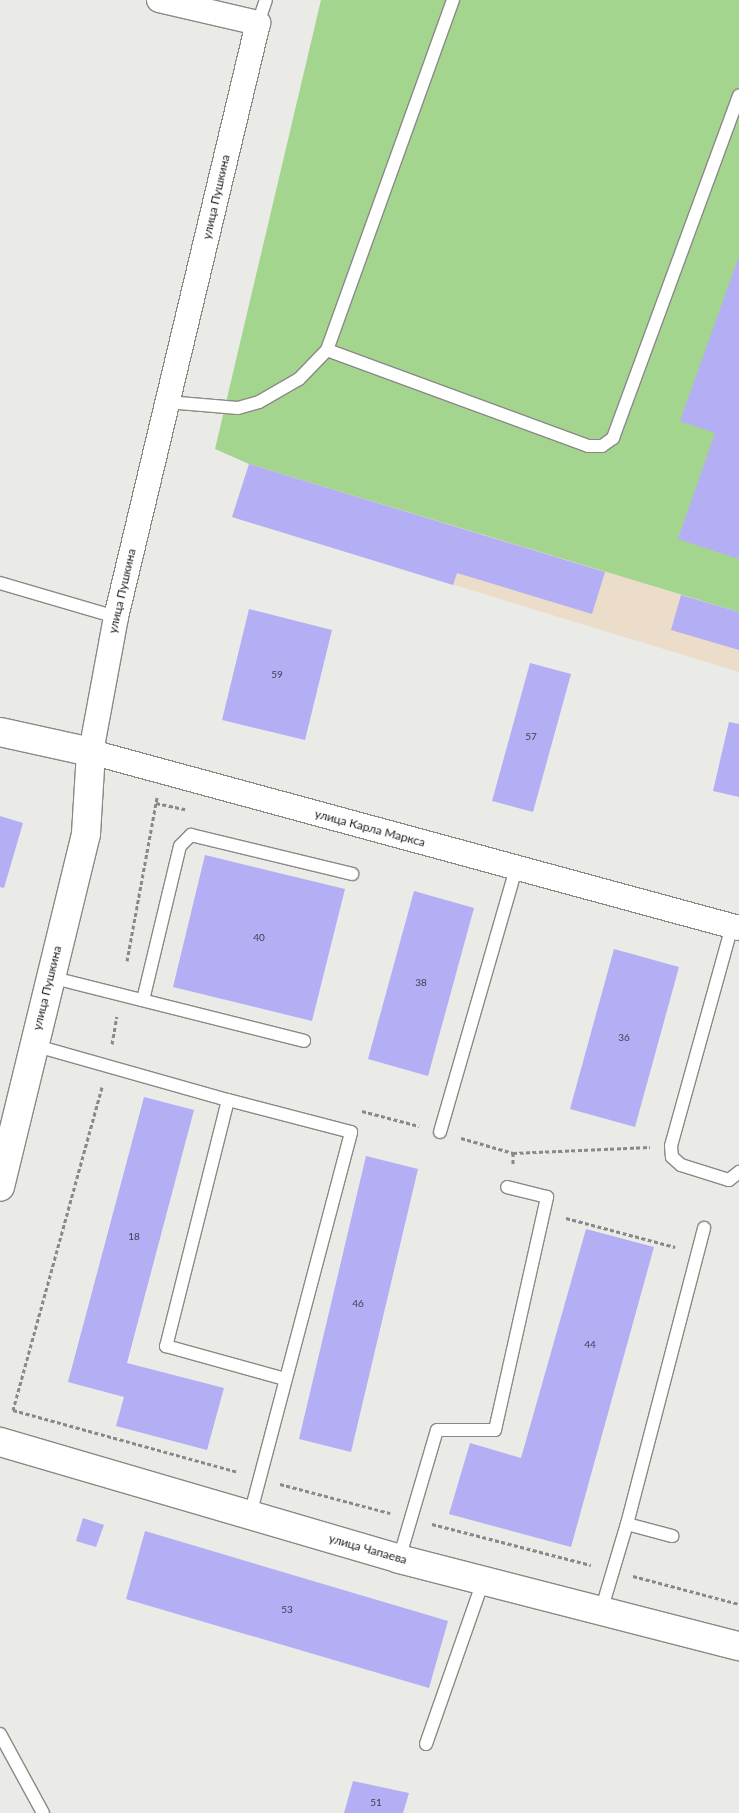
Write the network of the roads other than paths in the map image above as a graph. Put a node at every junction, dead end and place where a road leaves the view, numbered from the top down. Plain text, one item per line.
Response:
1 (159, 0) edge
2 (266, 0) edge
3 (453, 0) edge
4 (258, 23) junction
5 (739, 95) edge
6 (327, 350) junction
7 (167, 402) junction
8 (0, 584) edge
9 (116, 617) junction
10 (0, 732) edge
11 (91, 752) junction
12 (516, 868) junction
13 (352, 874) dead end
14 (735, 928) edge
15 (50, 977) junction
16 (143, 1000) junction
17 (304, 1041) dead end
18 (32, 1045) junction
19 (228, 1100) junction
20 (440, 1132) dead end
21 (739, 1172) edge
22 (0, 1187) edge
23 (507, 1187) dead end
24 (704, 1228) dead end
25 (285, 1379) junction
26 (0, 1442) edge
27 (250, 1515) junction
28 (628, 1524) junction
29 (672, 1536) dead end
30 (399, 1559) junction
31 (483, 1580) junction
32 (601, 1611) junction
33 (739, 1646) edge
34 (0, 1734) edge
35 (426, 1744) dead end
36 (44, 1813) edge

1 - 4 street
2 - 4 lane, улица Пушкина
3 - 6 lane
4 - 7 street, улица Пушкина
5 - 6 lane
6 - 7 lane
7 - 9 street, улица Пушкина
8 - 9 lane
9 - 11 street, улица Пушкина
10 - 11 street, улица Карла Маркса
11 - 12 street, улица Карла Маркса
11 - 15 street, улица Пушкина
12 - 14 street, улица Карла Маркса
12 - 20 lane
13 - 16 lane
14 - 21 lane
15 - 16 lane
15 - 18 street, улица Пушкина
16 - 17 lane
18 - 19 lane
18 - 22 street, улица Пушкина
19 - 25 lane
19 - 25 lane
23 - 30 lane
24 - 28 lane
25 - 27 lane
26 - 27 street, улица Чапаева
27 - 30 street, улица Чапаева
28 - 29 lane
28 - 32 lane
30 - 31 street, улица Чапаева
31 - 32 street, улица Чапаева
31 - 35 lane
32 - 33 street, улица Чапаева
34 - 36 lane

